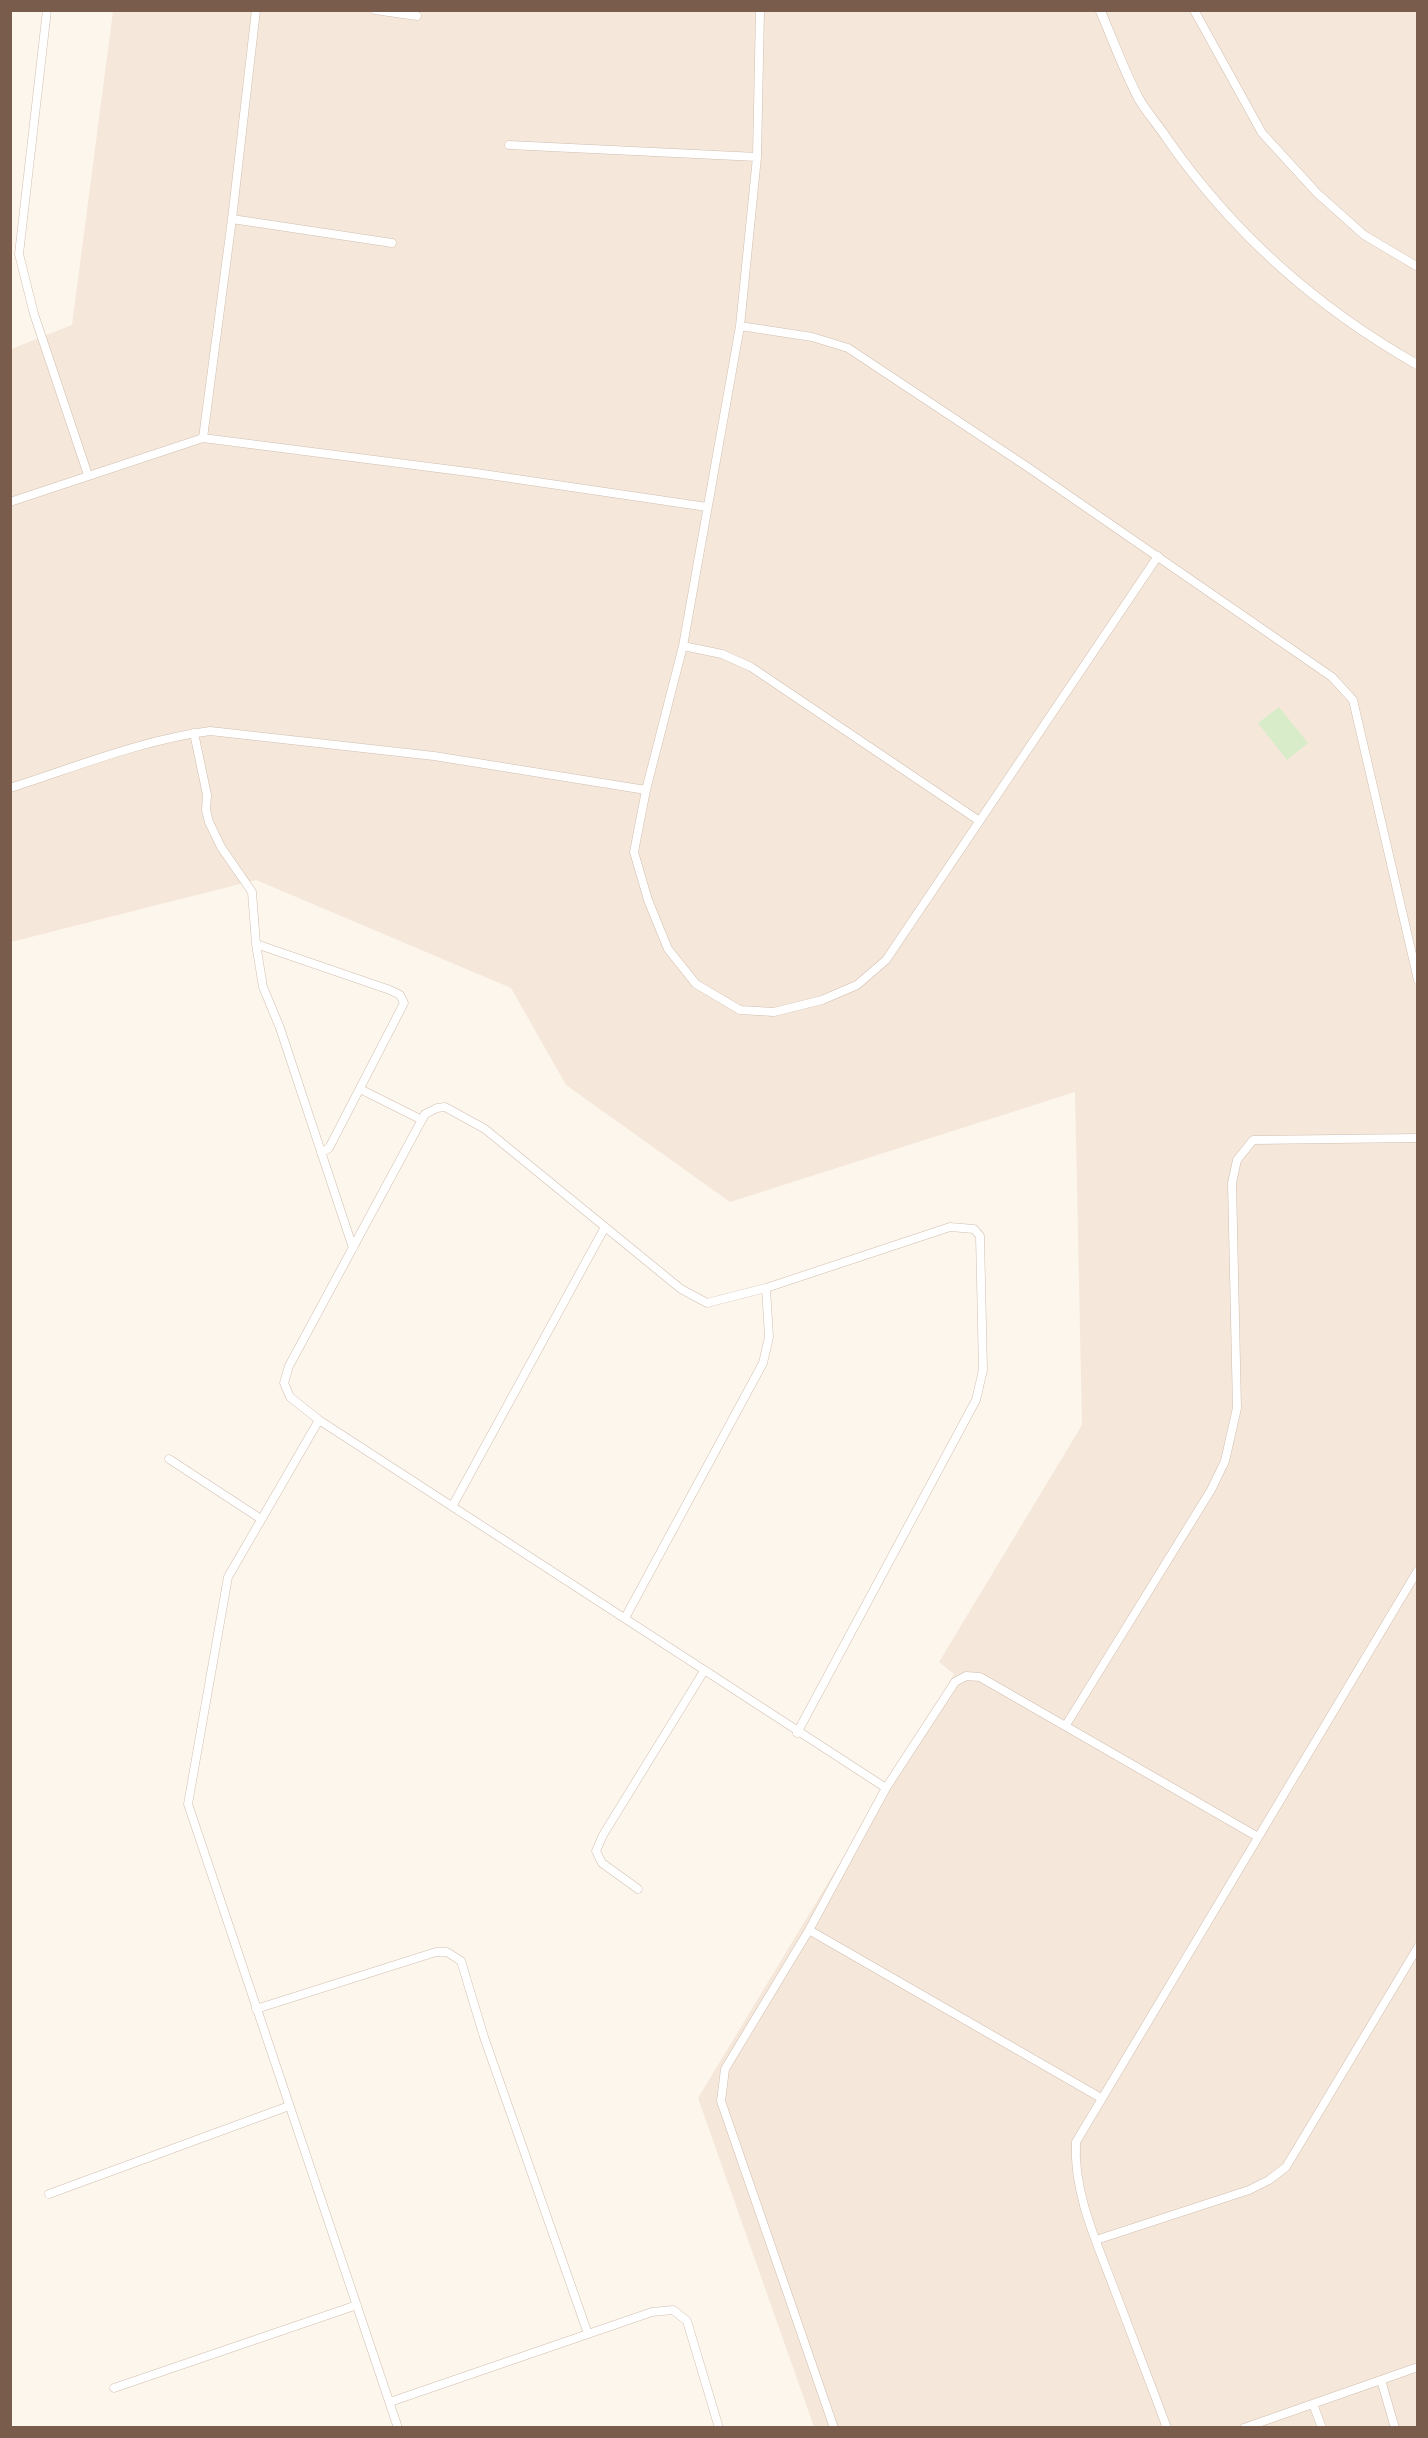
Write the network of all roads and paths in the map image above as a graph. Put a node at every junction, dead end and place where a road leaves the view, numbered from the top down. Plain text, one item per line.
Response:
1 (47, 10) edge
2 (256, 10) edge
3 (375, 10) edge
4 (760, 10) edge
5 (1100, 10) edge
6 (1194, 10) edge
7 (417, 16) dead end
8 (509, 145) dead end
9 (757, 157) junction
10 (232, 219) junction
11 (392, 243) dead end
12 (1418, 254) edge
13 (1415, 266) edge
14 (740, 326) junction
15 (1418, 365) edge
16 (203, 438) junction
17 (88, 475) junction
18 (10, 502) edge
19 (706, 507) junction
20 (1158, 556) junction
21 (683, 646) junction
22 (194, 733) junction
23 (10, 788) edge
24 (646, 790) junction
25 (978, 820) junction
26 (256, 945) junction
27 (1415, 961) edge
28 (1418, 980) edge
29 (360, 1089) junction
30 (422, 1120) junction
31 (1418, 1138) edge
32 (321, 1153) junction
33 (605, 1227) junction
34 (353, 1248) junction
35 (766, 1288) junction
36 (319, 1420) junction
37 (169, 1459) dead end
38 (453, 1505) junction
39 (261, 1518) junction
40 (1418, 1570) edge
41 (625, 1618) junction
42 (704, 1671) junction
43 (1066, 1725) junction
44 (797, 1733) junction
45 (886, 1788) junction
46 (1258, 1837) junction
47 (638, 1889) dead end
48 (809, 1930) junction
49 (1418, 1947) edge
50 (256, 2009) junction
51 (1101, 2098) junction
52 (289, 2106) junction
53 (49, 2194) dead end
54 (1096, 2240) junction
55 (357, 2305) junction
56 (588, 2334) junction
57 (1418, 2367) edge
58 (1381, 2380) junction
59 (114, 2388) dead end
60 (390, 2402) junction
61 (1313, 2404) junction
62 (398, 2427) edge
63 (719, 2427) edge
64 (834, 2427) edge
65 (1167, 2427) edge
66 (1244, 2427) edge
67 (1322, 2427) edge
68 (1395, 2427) edge

1 - 17 street
2 - 10 street
3 - 7 street
4 - 9 street
5 - 15 street
6 - 13 street
8 - 9 street
9 - 14 street
10 - 11 street
10 - 16 street
12 - 13 street
14 - 19 street
14 - 20 street
16 - 17 street
16 - 19 street
17 - 18 street
19 - 21 street
20 - 25 street
20 - 27 street
21 - 24 street
21 - 25 street
22 - 23 street
22 - 24 street
22 - 26 street
24 - 25 street
26 - 29 street
26 - 32 street
27 - 28 street
29 - 30 street
29 - 32 street
30 - 33 street
30 - 34 street
31 - 43 street
32 - 34 street
33 - 35 street
33 - 38 street
34 - 36 street
35 - 41 street
35 - 44 street
36 - 38 street
36 - 39 street
37 - 39 street
38 - 41 street
39 - 50 street
40 - 46 street
41 - 42 street
42 - 44 street
42 - 47 street
43 - 45 street
43 - 46 street
44 - 45 street
45 - 48 street
46 - 51 street
48 - 51 street
48 - 64 street
49 - 54 street
50 - 52 street
50 - 56 street
51 - 54 street
52 - 53 street
52 - 55 street
54 - 65 street
55 - 59 street
55 - 60 street
56 - 60 street
56 - 63 street
57 - 58 street
58 - 61 street
58 - 68 street
60 - 62 street
61 - 66 street
61 - 67 street

